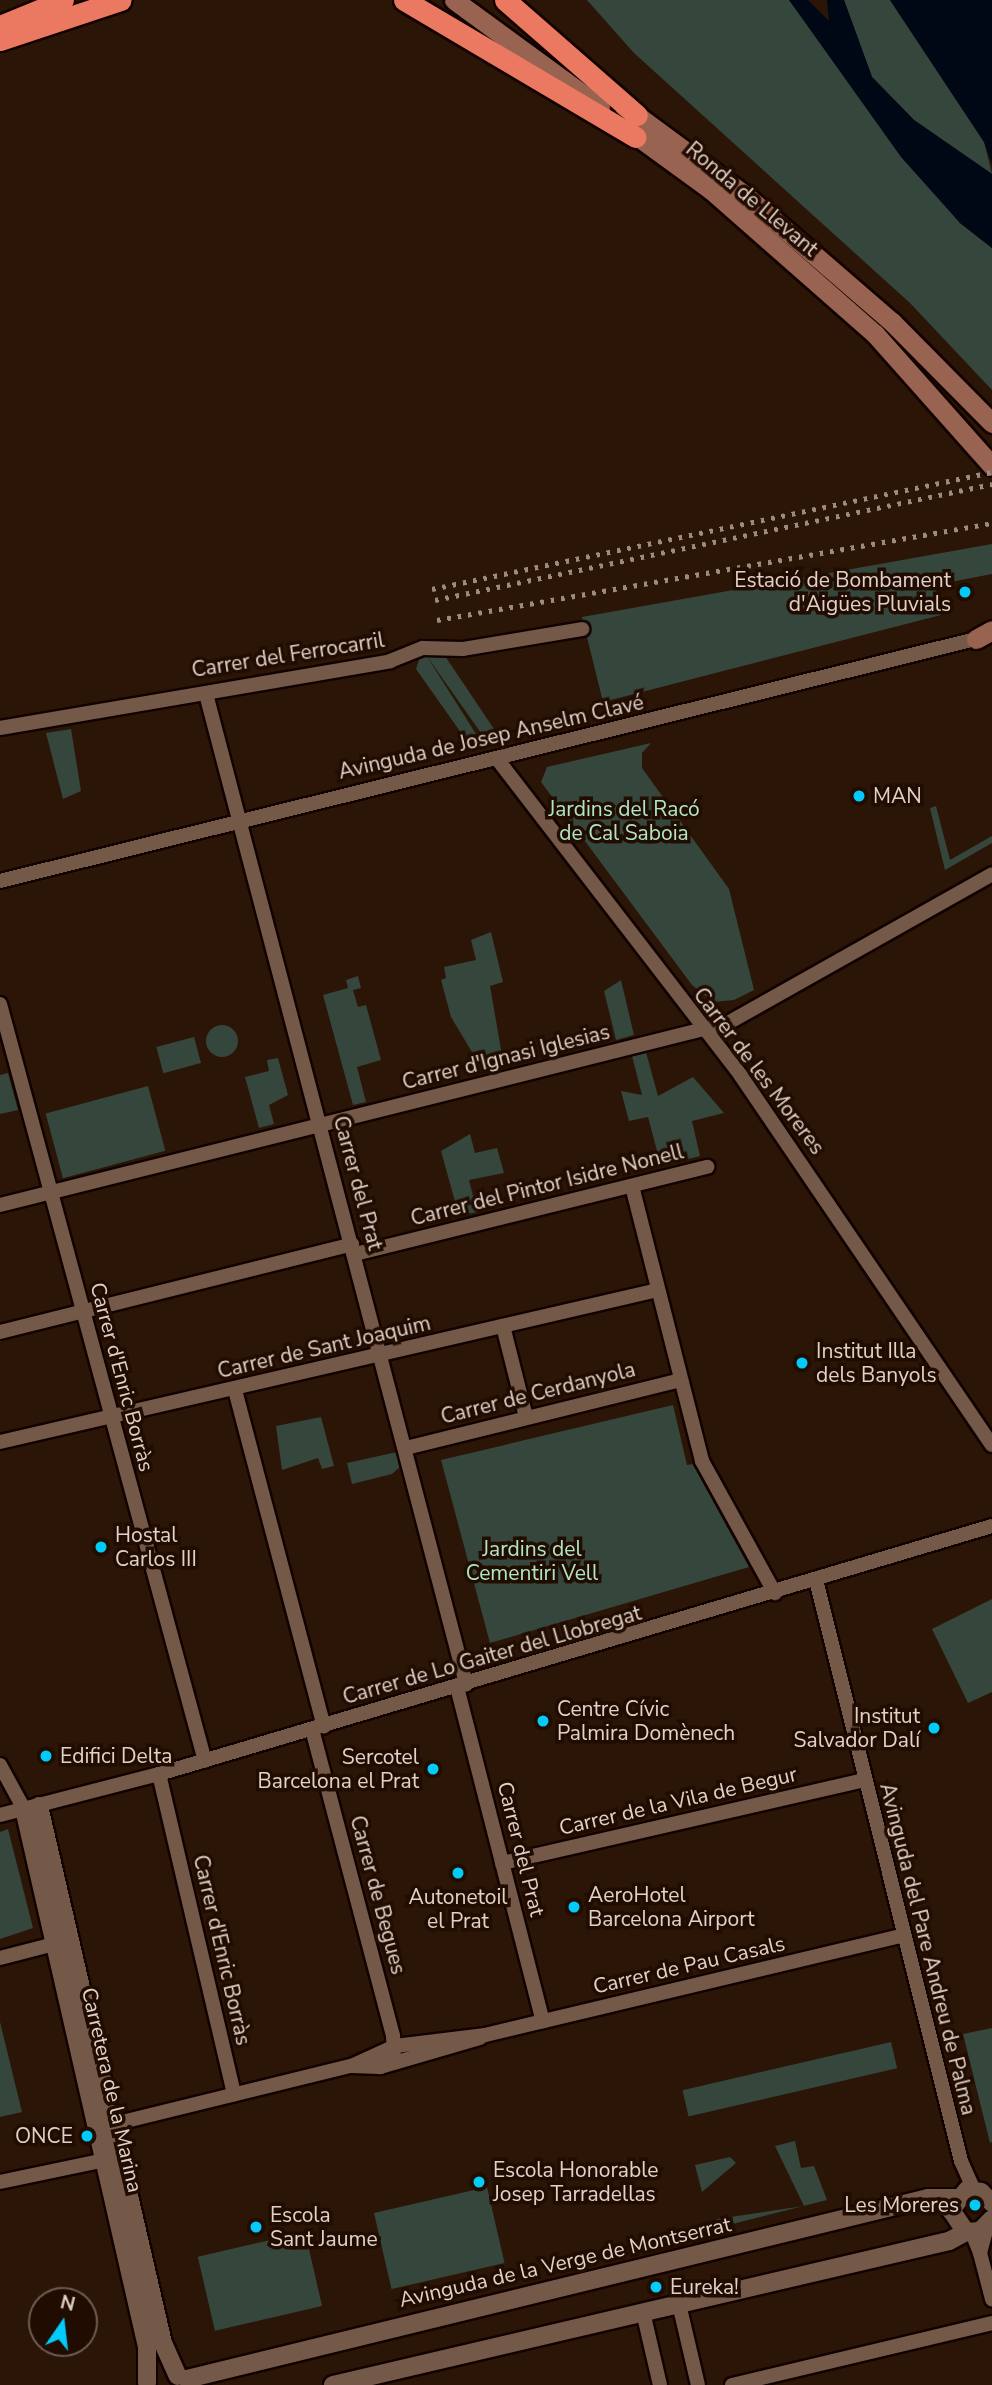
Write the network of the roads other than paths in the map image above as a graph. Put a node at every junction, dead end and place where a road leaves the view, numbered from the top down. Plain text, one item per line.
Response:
1 (63, 0) edge
2 (121, 0) edge
3 (404, 0) edge
4 (454, 0) edge
5 (471, 0) edge
6 (505, 0) edge
7 (0, 26) edge
8 (0, 40) edge
9 (637, 126) junction
10 (992, 423) edge
11 (992, 466) edge
12 (582, 629) dead end
13 (987, 634) edge
14 (206, 694) junction
15 (0, 728) edge
16 (498, 760) junction
17 (239, 820) junction
18 (992, 874) edge
19 (0, 881) edge
20 (0, 1004) edge
21 (706, 1029) junction
22 (321, 1124) junction
23 (707, 1167) dead end
24 (632, 1186) junction
25 (50, 1193) junction
26 (0, 1205) edge
27 (354, 1249) junction
28 (658, 1290) junction
29 (82, 1311) junction
30 (503, 1326) junction
31 (0, 1332) edge
32 (382, 1356) junction
33 (681, 1380) junction
34 (235, 1390) junction
35 (976, 1414) junction
36 (111, 1417) junction
37 (526, 1417) junction
38 (992, 1430) edge
39 (0, 1442) edge
40 (992, 1445) edge
41 (406, 1448) junction
42 (992, 1526) edge
43 (816, 1580) junction
44 (775, 1593) junction
45 (462, 1686) junction
46 (318, 1727) junction
47 (205, 1760) junction
48 (0, 1765) edge
49 (159, 1774) junction
50 (864, 1780) junction
51 (31, 1807) junction
52 (0, 1815) edge
53 (502, 1863) junction
54 (904, 1935) junction
55 (54, 1940) junction
56 (72, 1948) junction
57 (0, 1958) edge
58 (543, 2021) junction
59 (485, 2035) junction
60 (395, 2046) junction
61 (351, 2066) junction
62 (380, 2067) junction
63 (234, 2094) junction
64 (114, 2124) junction
65 (105, 2160) junction
66 (992, 2180) edge
67 (0, 2182) edge
68 (963, 2193) junction
69 (992, 2203) edge
70 (982, 2227) edge
71 (992, 2299) edge
72 (679, 2304) junction
73 (643, 2312) junction
74 (992, 2323) edge
75 (186, 2380) edge
76 (359, 2382) edge
77 (146, 2384) edge
78 (333, 2385) edge
79 (660, 2385) edge
80 (698, 2385) edge
81 (732, 2385) edge

1 - 7 highway
2 - 8 highway
3 - 9 highway
4 - 9 main road, Ronda de Llevant
5 - 9 main road, Ronda de Llevant
6 - 9 highway
9 - 10 main road, Ronda de Llevant
9 - 11 main road, Ronda de Llevant
12 - 14 street, Carrer del Ferrocarril
13 - 16 street, Avinguda de Josep Anselm Clavé
14 - 15 street, Carrer del Ferrocarril
14 - 17 street, Carrer del Prat
16 - 17 street, Avinguda de Josep Anselm Clavé
16 - 21 street, Carrer de les Moreres
17 - 19 street, Avinguda de Josep Anselm Clavé
17 - 22 street, Carrer del Prat
18 - 21 street, Carrer d'Ignasi Iglesias
20 - 25 street, Carrer d'Enric Borràs
21 - 22 street, Carrer d'Ignasi Iglesias
21 - 35 street, Carrer de les Moreres
22 - 25 street, Carrer d'Ignasi Iglesias
22 - 27 street, Carrer del Prat
23 - 24 street, Carrer del Pintor Isidre Nonell
24 - 27 street, Carrer del Pintor Isidre Nonell
24 - 28 street
25 - 26 street, Carrer d'Ignasi Iglesias
25 - 29 street, Carrer d'Enric Borràs
27 - 29 street, Carrer del Pintor Isidre Nonell
27 - 32 street, Carrer del Prat
28 - 30 street, Carrer de Sant Joaquim
28 - 33 street
29 - 31 street, Carrer del Pintor Isidre Nonell
29 - 36 street, Carrer d'Enric Borràs
30 - 32 street, Carrer de Sant Joaquim
30 - 37 street
32 - 34 street, Carrer de Sant Joaquim
32 - 41 street, Carrer del Prat
33 - 37 street, Carrer de Cerdanyola
33 - 44 street
34 - 36 street, Carrer de Sant Joaquim
34 - 46 street, Carrer de Begues
35 - 38 street, Carrer de les Moreres
35 - 40 street, Carrer de les Moreres
36 - 39 street, Carrer de Sant Joaquim
36 - 47 street, Carrer d'Enric Borràs
37 - 41 street, Carrer de Cerdanyola
41 - 45 street, Carrer del Prat
42 - 43 street, Carrer de Lo Gaiter del Llobregat
43 - 44 street, Carrer de Lo Gaiter del Llobregat
43 - 50 street, Avinguda del Pare Andreu de Palma
44 - 45 street, Carrer de Lo Gaiter del Llobregat
45 - 46 street, Carrer de Lo Gaiter del Llobregat
45 - 53 street, Carrer del Prat
46 - 47 street, Carrer de Lo Gaiter del Llobregat
46 - 60 street, Carrer de Begues
47 - 49 street, Carrer de Lo Gaiter del Llobregat
48 - 51 street
49 - 51 street, Carrer de Lo Gaiter del Llobregat
49 - 63 street, Carrer d'Enric Borràs
50 - 53 street, Carrer de la Vila de Begur
50 - 54 street, Avinguda del Pare Andreu de Palma
51 - 52 street, Carrer de Lo Gaiter del Llobregat
51 - 55 street, Carretera de la Marina
51 - 56 street, Carretera de la Marina
53 - 58 street, Carrer del Prat
54 - 58 street, Carrer de Pau Casals
54 - 68 street, Avinguda del Pare Andreu de Palma
55 - 56 street
55 - 57 street
55 - 65 street, Carretera de la Marina
56 - 64 street, Carretera de la Marina
58 - 59 street, Carrer de Pau Casals
59 - 60 street, Carrer de Pau Casals
59 - 62 street, Carrer de Pau Casals
60 - 61 street, Carrer de Pau Casals
60 - 62 street
61 - 62 street, Carrer de Pau Casals
61 - 63 street, Carrer de Pau Casals
63 - 64 street, Carrer de Pau Casals
64 - 75 street, Carretera de la Marina
65 - 67 street
65 - 77 street, Carretera de la Marina
66 - 68 street, Avinguda de la Verge de Montserrat
68 - 69 street
68 - 70 street
68 - 75 street, Avinguda de la Verge de Montserrat
70 - 71 street
70 - 72 street
72 - 73 street
72 - 80 street
73 - 76 street
73 - 79 street
74 - 81 street
75 - 77 street, Avinguda de la Verge de Montserrat
76 - 78 street

